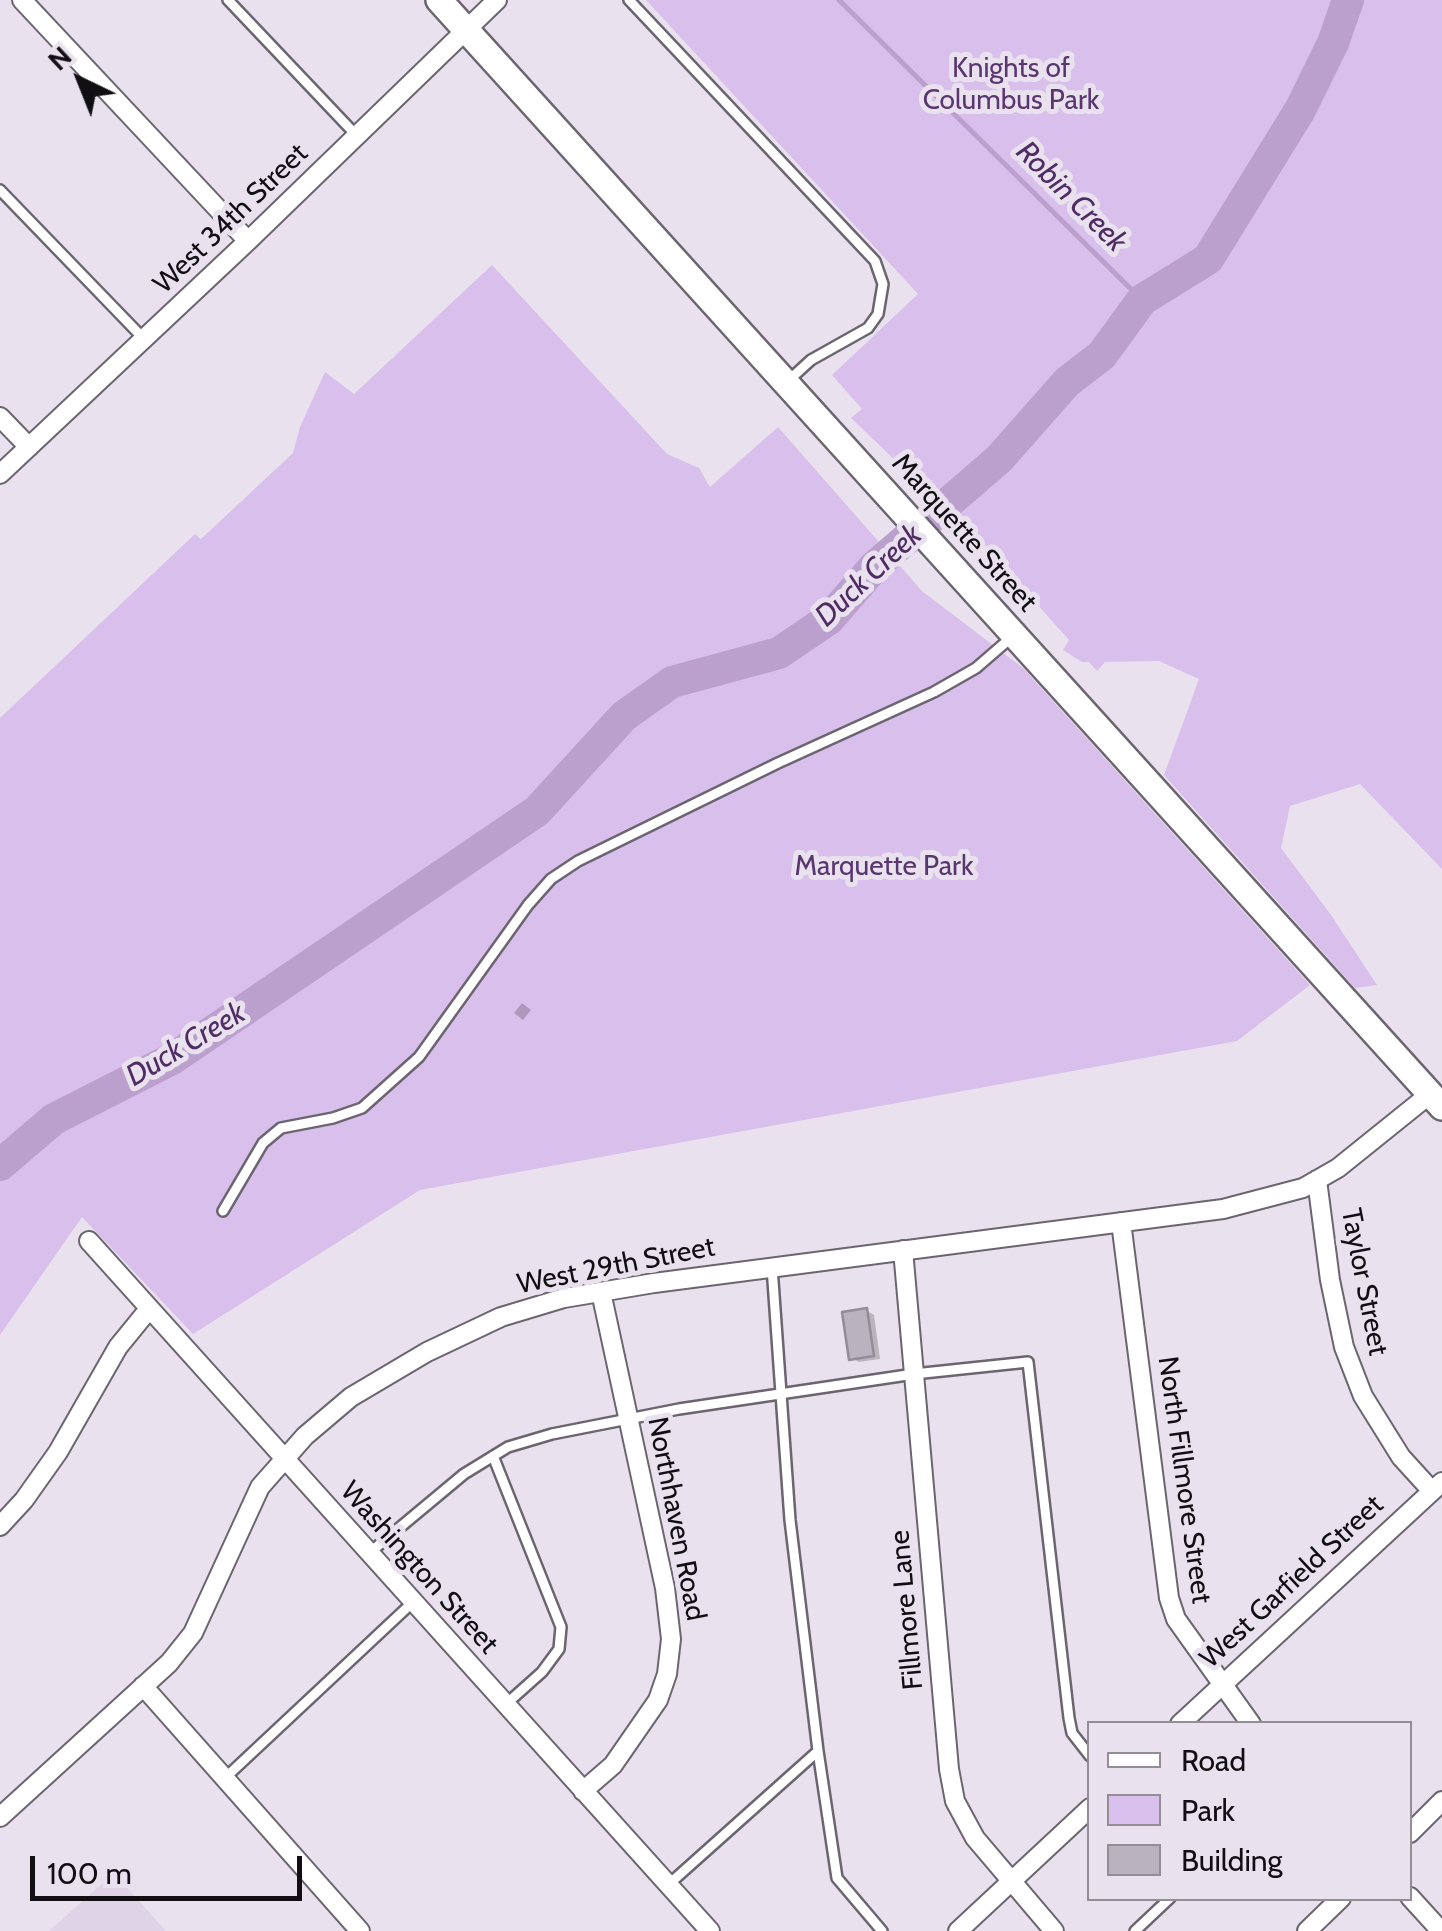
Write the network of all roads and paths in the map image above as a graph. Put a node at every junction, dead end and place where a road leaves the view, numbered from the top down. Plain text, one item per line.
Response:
1 (22, 0) edge
2 (228, 0) edge
3 (439, 0) edge
4 (497, 0) edge
5 (630, 0) edge
6 (466, 30) junction
7 (358, 136) junction
8 (0, 190) edge
9 (248, 241) junction
10 (144, 339) junction
11 (787, 382) junction
12 (0, 416) edge
13 (28, 447) junction
14 (0, 474) edge
15 (1007, 625) junction
16 (1436, 1101) edge
17 (1317, 1180) junction
18 (222, 1212) dead end
19 (1122, 1222) junction
20 (89, 1241) dead end
21 (902, 1250) junction
22 (772, 1267) junction
23 (601, 1292) junction
24 (150, 1309) junction
25 (914, 1374) junction
26 (781, 1394) junction
27 (628, 1419) junction
28 (494, 1456) junction
29 (284, 1460) junction
30 (1437, 1486) edge
31 (0, 1526) edge
32 (368, 1554) junction
33 (412, 1602) junction
34 (1222, 1685) junction
35 (143, 1686) junction
36 (505, 1705) junction
37 (1183, 1721) edge
38 (1250, 1721) edge
39 (818, 1751) junction
40 (1087, 1752) edge
41 (224, 1779) junction
42 (583, 1791) junction
43 (1442, 1801) edge
44 (1087, 1811) edge
45 (0, 1816) edge
46 (1412, 1831) edge
47 (1011, 1882) junction
48 (668, 1886) junction
49 (1412, 1899) edge
50 (1167, 1901) edge
51 (1338, 1901) edge
52 (360, 1931) edge
53 (710, 1931) edge
54 (882, 1931) edge
55 (958, 1931) edge
56 (1054, 1931) edge
57 (1135, 1931) edge
58 (1307, 1931) edge
59 (1440, 1931) edge

1 - 9 street
2 - 7 lane
3 - 6 main road, Marquette Street
4 - 6 street, West 34th Street
5 - 11 lane
6 - 7 street, West 34th Street
6 - 11 main road, Marquette Street
7 - 9 street, West 34th Street
8 - 10 lane
9 - 10 street, West 34th Street
10 - 13 street, West 34th Street
11 - 15 main road, Marquette Street
12 - 13 street
13 - 14 street, West 34th Street
15 - 16 main road, Marquette Street
15 - 18 lane
16 - 17 street, West 29th Street
17 - 19 street, West 29th Street
17 - 30 street, Taylor Street
19 - 21 street, West 29th Street
19 - 34 street, North Fillmore Street
20 - 24 street, Washington Street
21 - 22 street, West 29th Street
21 - 25 street, Fillmore Lane
22 - 23 street, West 29th Street
22 - 26 lane
23 - 27 street, Northhaven Road
23 - 29 street, West 29th Street
24 - 29 street, Washington Street
24 - 31 street
25 - 26 lane
25 - 40 lane
25 - 47 street, Fillmore Lane
26 - 27 lane
26 - 39 lane
27 - 28 lane
27 - 42 street, Northhaven Road
28 - 32 lane
28 - 36 lane
29 - 32 street, Washington Street
29 - 35 street, West 29th Street
30 - 34 street, West Garfield Street
32 - 33 street, Washington Street
33 - 36 street, Washington Street
33 - 41 lane
34 - 37 street, West Garfield Street
34 - 38 street, North Fillmore Street
35 - 41 street
35 - 45 street, West 29th Street
36 - 42 street, Washington Street
39 - 48 lane
39 - 54 lane
41 - 52 street
42 - 48 street, Washington Street
43 - 46 street
44 - 47 street
47 - 55 street
47 - 56 street, Fillmore Lane
48 - 53 street, Washington Street
49 - 59 street
50 - 57 lane
51 - 58 street

